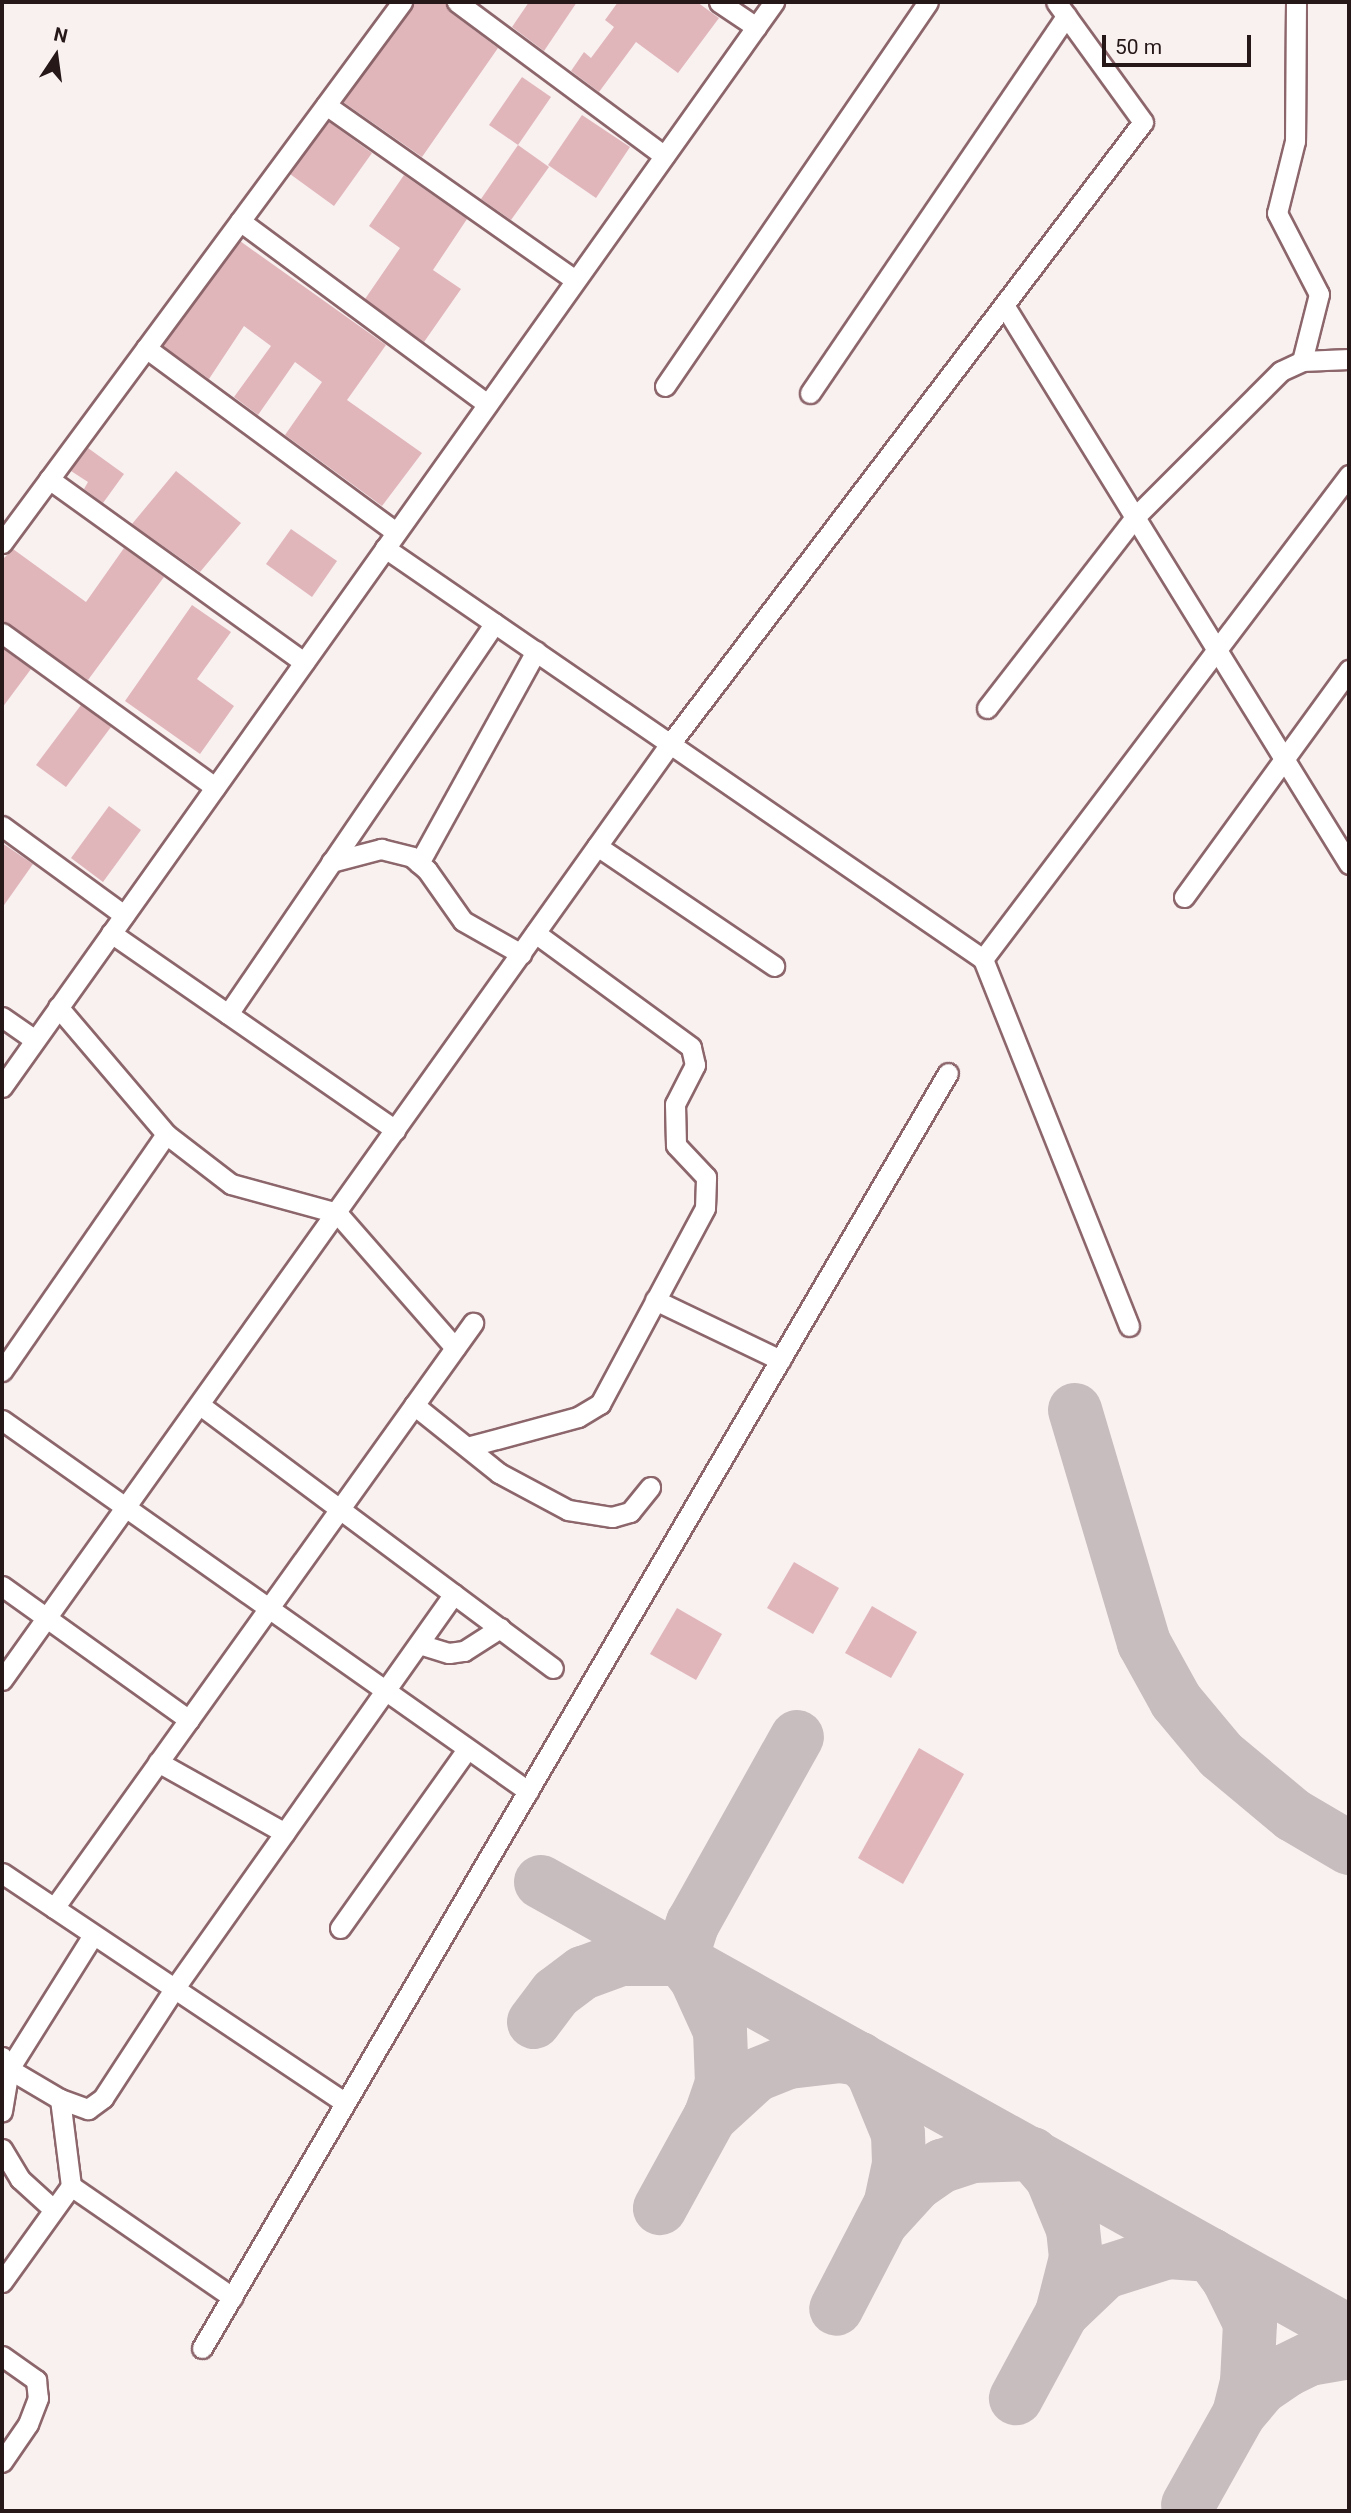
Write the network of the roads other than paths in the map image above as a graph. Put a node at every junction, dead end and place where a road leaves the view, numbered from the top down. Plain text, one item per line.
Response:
1 (402, 2) edge
2 (457, 2) edge
3 (719, 2) edge
4 (774, 2) edge
5 (928, 2) edge
6 (1296, 2) edge
7 (1061, 9) edge
8 (756, 27) junction
9 (326, 105) junction
10 (664, 156) junction
11 (240, 221) junction
12 (575, 281) junction
13 (1004, 305) junction
14 (146, 348) junction
15 (1349, 359) edge
16 (1302, 361) junction
17 (665, 386) dead end
18 (810, 393) dead end
19 (487, 404) junction
20 (1349, 475) edge
21 (49, 479) junction
22 (1135, 517) junction
23 (391, 540) junction
24 (2, 544) edge
25 (495, 623) junction
26 (2, 633) edge
27 (1217, 649) junction
28 (536, 651) junction
29 (304, 662) junction
30 (1349, 670) edge
31 (987, 708) dead end
32 (670, 744) junction
33 (1285, 759) junction
34 (215, 786) junction
35 (2, 826) edge
36 (597, 846) junction
37 (331, 862) junction
38 (419, 863) junction
39 (1349, 864) edge
40 (1184, 897) dead end
41 (124, 915) junction
42 (111, 933) junction
43 (535, 933) junction
44 (521, 954) junction
45 (983, 959) junction
46 (774, 966) dead end
47 (58, 1007) junction
48 (228, 1014) junction
49 (2, 1017) edge
50 (35, 1040) junction
51 (948, 1073) dead end
52 (2, 1087) edge
53 (395, 1130) junction
54 (166, 1134) junction
55 (337, 1213) junction
56 (655, 1300) junction
57 (473, 1322) dead end
58 (1129, 1326) dead end
59 (455, 1348) junction
60 (779, 1360) junction
61 (2, 1371) edge
62 (200, 1405) junction
63 (414, 1405) junction
64 (2, 1420) edge
65 (467, 1447) junction
66 (650, 1487) dead end
67 (127, 1508) junction
68 (340, 1509) junction
69 (2, 1586) edge
70 (454, 1594) junction
71 (268, 1608) junction
72 (48, 1619) junction
73 (500, 1628) junction
74 (419, 1644) junction
75 (553, 1668) dead end
76 (2, 1680) edge
77 (385, 1691) junction
78 (189, 1720) junction
79 (467, 1749) junction
80 (158, 1762) junction
81 (528, 1791) junction
82 (285, 1833) junction
83 (2, 1873) edge
84 (54, 1908) junction
85 (340, 1928) dead end
86 (93, 1935) junction
87 (174, 1989) junction
88 (4, 2065) edge
89 (60, 2099) junction
90 (345, 2103) junction
91 (2, 2111) edge
92 (2, 2149) edge
93 (71, 2186) junction
94 (53, 2209) junction
95 (2, 2282) edge
96 (232, 2297) junction
97 (202, 2348) dead end
98 (2, 2356) edge
99 (2, 2462) edge

1 - 9 street
2 - 10 street
3 - 8 street
4 - 8 street
5 - 17 street
6 - 16 street
7 - 13 street
7 - 18 street
8 - 10 street
9 - 11 street
9 - 12 street
10 - 12 street
11 - 14 street
11 - 19 street
12 - 19 street
13 - 22 street
13 - 32 street
14 - 21 street
14 - 23 street
15 - 16 street
16 - 22 street
19 - 23 street
20 - 27 street
21 - 24 street
21 - 29 street
22 - 27 street
22 - 31 street
23 - 25 street
23 - 29 street
25 - 28 street
25 - 37 street
26 - 34 street
27 - 33 street
27 - 45 street
28 - 32 street
28 - 38 street
29 - 34 street
30 - 33 street
32 - 36 street
32 - 45 street
33 - 39 street
33 - 40 street
34 - 41 street
35 - 41 street
36 - 43 street
36 - 46 street
37 - 38 street
37 - 48 street
38 - 44 street
41 - 42 street
42 - 47 street
42 - 48 street
43 - 44 street
43 - 56 street
44 - 53 street
45 - 58 street
47 - 50 street
47 - 54 street
48 - 53 street
49 - 50 street
50 - 52 street
51 - 60 street
53 - 55 street
54 - 55 street
54 - 61 street
55 - 59 street
55 - 62 street
56 - 60 street
56 - 65 street
57 - 59 street
59 - 63 street
60 - 81 street
62 - 67 street
62 - 68 street
63 - 65 street
63 - 68 street
64 - 67 street
65 - 66 street
67 - 71 street
67 - 72 street
68 - 70 street
68 - 71 street
69 - 72 street
70 - 73 street
70 - 74 street
71 - 77 street
71 - 78 street
72 - 76 street
72 - 78 street
73 - 74 street
73 - 75 street
74 - 77 street
77 - 79 street
77 - 82 street
78 - 80 street
79 - 81 street
79 - 85 street
80 - 82 street
80 - 84 street
81 - 90 street
82 - 87 street
83 - 84 street
84 - 86 street
86 - 87 street
86 - 88 street
87 - 89 street
87 - 90 street
88 - 89 street
88 - 91 street
89 - 93 street
90 - 96 street
92 - 94 street
93 - 94 street
93 - 96 street
94 - 95 street
96 - 97 street
98 - 99 street

